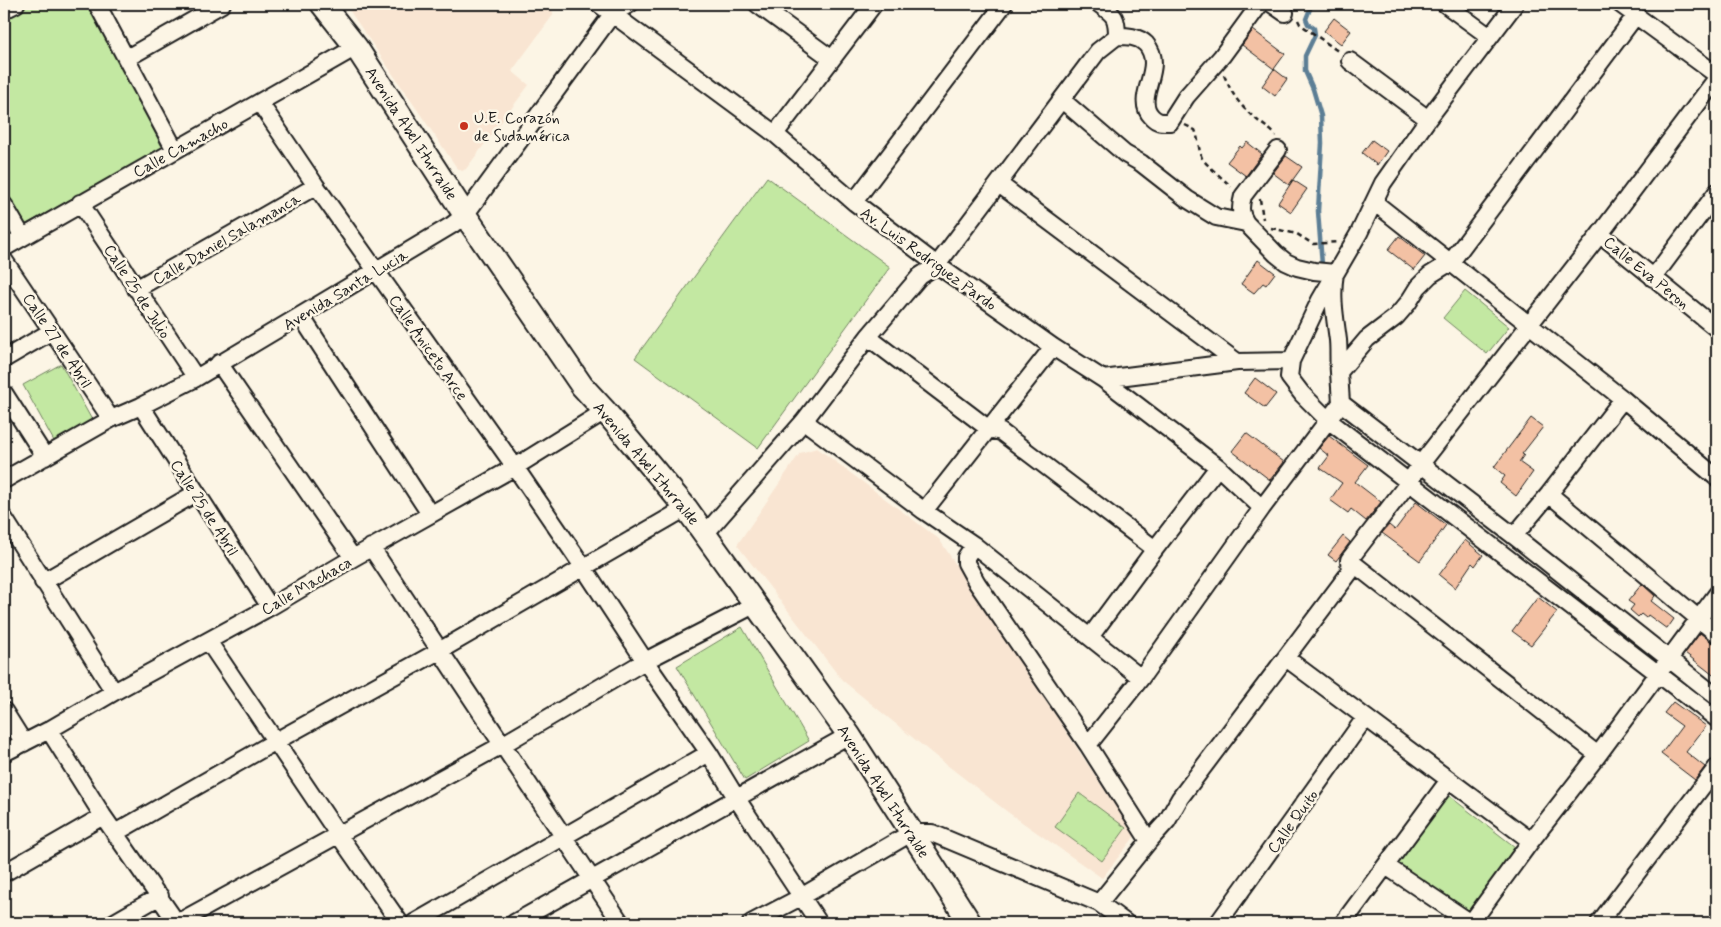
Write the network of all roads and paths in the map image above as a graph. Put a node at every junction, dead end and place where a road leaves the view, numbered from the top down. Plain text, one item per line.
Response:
1 (97, 4) edge
2 (222, 4) edge
3 (322, 4) edge
4 (599, 4) edge
5 (630, 4) edge
6 (757, 4) edge
7 (874, 4) edge
8 (1004, 4) edge
9 (1099, 4) edge
10 (1260, 4) edge
11 (1445, 4) edge
12 (1514, 4) edge
13 (1620, 4) edge
14 (614, 8) edge
15 (1278, 9) edge
16 (1636, 15) junction
17 (1117, 36) junction
18 (1490, 37) junction
19 (356, 47) junction
20 (1222, 56) junction
21 (127, 58) junction
22 (832, 59) junction
23 (1350, 61) joint
24 (1717, 76) edge
25 (1062, 100) junction
26 (260, 103) junction
27 (1176, 113) junction
28 (1428, 118) junction
29 (775, 134) junction
30 (175, 150) junction
31 (1278, 150) joint
32 (999, 184) junction
33 (316, 186) junction
34 (1717, 192) edge
35 (1260, 194) dead end
36 (854, 202) junction
37 (1374, 202) junction
38 (80, 203) junction
39 (1242, 203) junction
40 (4, 205) edge
41 (465, 214) junction
42 (1246, 223) junction
43 (1265, 223) dead end
44 (1268, 227) dead end
45 (1600, 234) junction
46 (22, 236) junction
47 (1328, 243) dead end
48 (4, 248) edge
49 (4, 260) edge
50 (1451, 262) junction
51 (937, 265) junction
52 (375, 272) junction
53 (1335, 273) junction
54 (1654, 278) junction
55 (136, 289) junction
56 (301, 316) junction
57 (1530, 324) junction
58 (1717, 329) edge
59 (52, 331) junction
60 (868, 337) junction
61 (1053, 347) junction
62 (4, 359) edge
63 (1292, 361) junction
64 (1237, 362) junction
65 (219, 363) junction
66 (1339, 372) junction
67 (196, 378) junction
68 (1103, 379) junction
69 (4, 393) edge
70 (1623, 399) junction
71 (1341, 404) junction
72 (141, 406) junction
73 (605, 411) junction
74 (112, 419) junction
75 (1328, 420) junction
76 (804, 421) junction
77 (988, 429) junction
78 (44, 457) junction
79 (1420, 465) junction
80 (515, 467) junction
81 (1218, 467) junction
82 (1717, 478) edge
83 (4, 480) edge
84 (1409, 482) junction
85 (196, 493) junction
86 (1549, 494) junction
87 (686, 508) junction
88 (1262, 508) junction
89 (924, 511) junction
90 (430, 514) junction
91 (4, 518) edge
92 (704, 534) junction
93 (1514, 536) junction
94 (974, 545) junction
95 (371, 547) junction
96 (1154, 549) junction
97 (353, 558) junction
98 (1349, 560) junction
99 (584, 568) junction
100 (43, 582) junction
101 (1717, 594) edge
102 (754, 604) junction
103 (270, 607) junction
104 (1699, 619) junction
105 (1717, 634) edge
106 (1090, 636) junction
107 (208, 641) junction
108 (439, 651) junction
109 (1286, 658) junction
110 (1669, 659) junction
111 (644, 661) junction
112 (1658, 673) junction
113 (1141, 678) junction
114 (114, 692) junction
115 (1717, 696) edge
116 (4, 711) edge
117 (1366, 718) junction
118 (1717, 719) edge
119 (49, 730) junction
120 (849, 736) junction
121 (276, 741) junction
122 (24, 743) junction
123 (502, 745) junction
124 (1088, 745) junction
125 (4, 753) edge
126 (709, 753) junction
127 (1598, 755) junction
128 (1717, 767) edge
129 (1449, 780) junction
130 (736, 799) junction
131 (104, 816) junction
132 (115, 833) junction
133 (910, 833) junction
134 (338, 834) junction
135 (564, 836) junction
136 (1149, 841) junction
137 (1531, 841) junction
138 (1386, 866) junction
139 (4, 873) edge
140 (593, 880) junction
141 (160, 896) junction
142 (801, 897) junction
143 (1099, 903) junction
144 (113, 923) edge
145 (177, 923) edge
146 (400, 923) edge
147 (414, 923) edge
148 (514, 923) edge
149 (622, 923) edge
150 (751, 923) edge
151 (819, 923) edge
152 (970, 923) edge
153 (1126, 923) edge
154 (1218, 923) edge
155 (1343, 923) edge
156 (1471, 923) edge
157 (1599, 923) edge

1 - 21 street
2 - 21 street
3 - 19 street, Avenida Abel Iturralde
4 - 14 street, Av. Luis Rodriguez Pardo
5 - 14 street, Avenida Santa Lucia
6 - 22 street
7 - 22 street
8 - 36 street
9 - 17 street
10 - 20 street
11 - 18 street
12 - 18 street
13 - 16 street
14 - 29 street, Av. Luis Rodriguez Pardo
14 - 41 street, Avenida Santa Lucia
15 - 23 path
16 - 24 street
16 - 50 street
17 - 25 street
17 - 27 street
18 - 28 street
19 - 26 street, Calle Camacho
19 - 41 street, Avenida Abel Iturralde
20 - 27 street
20 - 31 path
21 - 30 street
22 - 29 street
23 - 28 street
24 - 45 street
25 - 32 street
25 - 42 street
26 - 30 street, Calle Camacho
26 - 33 street, Calle Aniceto Arce
27 - 39 path
28 - 37 street
29 - 36 street, Av. Luis Rodriguez Pardo
30 - 38 street, Calle Camacho
31 - 39 street
32 - 51 street
32 - 64 street
33 - 52 street, Calle Aniceto Arce
33 - 55 street, Calle Daniel Salamanca
34 - 54 street
35 - 43 path
36 - 51 street, Av. Luis Rodriguez Pardo
37 - 50 street
37 - 53 street
38 - 46 street, Calle Camacho
38 - 55 street, Calle 25 de Julio
39 - 42 street
40 - 46 street
41 - 52 street, Avenida Santa Lucia
41 - 73 street, Avenida Abel Iturralde
42 - 53 street
44 - 47 path
45 - 54 street, Calle Eva Peron
45 - 57 street
46 - 48 street, Calle Camacho
49 - 59 street, Calle 27 de Abril
50 - 57 street
50 - 66 street
51 - 60 street
51 - 61 street, Av. Luis Rodriguez Pardo
52 - 56 street, Avenida Santa Lucia
52 - 80 street, Calle Aniceto Arce
53 - 63 street
53 - 66 street
54 - 58 street, Calle Eva Peron
55 - 67 street, Calle 25 de Julio
56 - 65 street, Avenida Santa Lucia
56 - 90 street
57 - 70 street
57 - 79 street
59 - 62 street
59 - 74 street, Calle 27 de Abril
60 - 76 street
60 - 77 street
61 - 68 street, Av. Luis Rodriguez Pardo
61 - 77 street
63 - 64 street
63 - 75 street
64 - 68 street
65 - 67 street, Avenida Santa Lucia
65 - 97 street
66 - 71 street
67 - 72 street, Avenida Santa Lucia
68 - 81 street, Av. Luis Rodriguez Pardo
69 - 78 street
70 - 82 street
70 - 86 street
71 - 75 street
71 - 79 street
72 - 74 street, Avenida Santa Lucia
72 - 85 street, Calle 25 de Abril
73 - 80 street, Calle Machaca
73 - 87 street, Avenida Abel Iturralde
74 - 78 street, Avenida Santa Lucia
75 - 84 street
75 - 88 street
76 - 89 street
76 - 92 street
77 - 89 street
77 - 96 street
78 - 83 street, Avenida Santa Lucia
79 - 84 street
79 - 93 street
80 - 90 street, Calle Machaca
80 - 99 street, Calle Aniceto Arce
81 - 88 street, Av. Luis Rodriguez Pardo
81 - 96 street
84 - 98 street
84 - 112 street
85 - 100 street
85 - 103 street, Calle 25 de Abril
86 - 93 street
86 - 104 street
87 - 92 street, Avenida Abel Iturralde
87 - 99 street
88 - 113 street
89 - 94 street
90 - 95 street, Calle Machaca
91 - 100 street
92 - 102 street, Avenida Abel Iturralde
93 - 110 street
94 - 106 street
94 - 124 street
95 - 97 street, Calle Machaca
95 - 108 street
96 - 106 street
97 - 103 street, Calle Machaca
98 - 109 street
98 - 127 street
99 - 108 street
99 - 111 street, Calle Aniceto Arce
100 - 114 street
101 - 104 street
102 - 111 street
102 - 120 street, Avenida Abel Iturralde
103 - 107 street, Calle Machaca
104 - 105 street
104 - 110 street
106 - 113 street
107 - 114 street, Calle Machaca
107 - 121 street
108 - 121 street
108 - 123 street
109 - 117 street
109 - 136 street
110 - 112 street
110 - 115 street
111 - 123 street
111 - 126 street, Calle Aniceto Arce
112 - 118 street
112 - 127 street
113 - 124 street
114 - 119 street, Calle Machaca
116 - 122 street
117 - 129 street
117 - 154 street, Calle Quito
119 - 122 street, Calle Machaca
119 - 131 street
120 - 130 street
120 - 133 street, Avenida Abel Iturralde
121 - 132 street
121 - 134 street
122 - 125 street, Calle Machaca
123 - 134 street
123 - 135 street
124 - 136 street
126 - 130 street, Calle Aniceto Arce
126 - 135 street
127 - 137 street
128 - 157 street
129 - 137 street
129 - 138 street
130 - 140 street
130 - 142 street, Calle Aniceto Arce
131 - 132 street
131 - 139 street
132 - 141 street
133 - 142 street
133 - 143 street
133 - 152 street, Avenida Abel Iturralde
134 - 145 street
134 - 146 street
135 - 140 street
135 - 147 street
136 - 143 street
137 - 156 street
138 - 155 street
138 - 156 street
140 - 148 street
140 - 149 street
141 - 144 street
141 - 145 street
142 - 150 street
142 - 151 street, Calle Aniceto Arce
143 - 153 street

